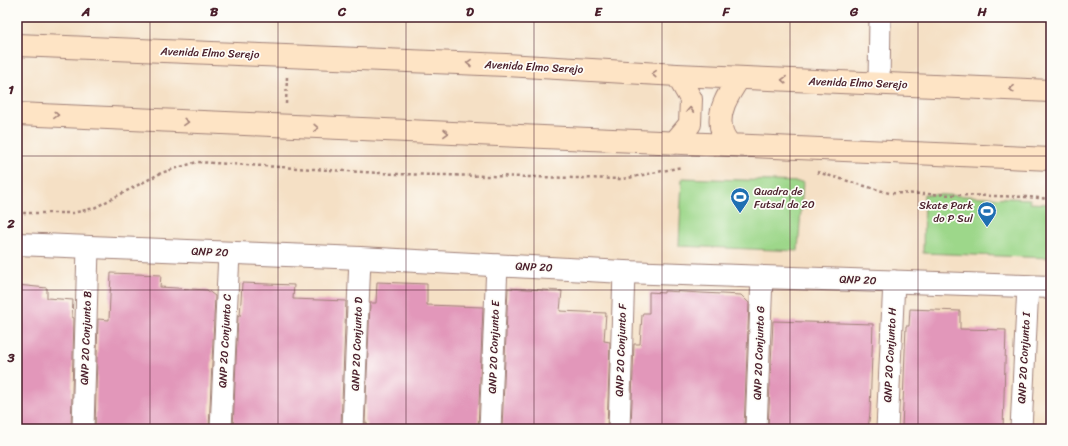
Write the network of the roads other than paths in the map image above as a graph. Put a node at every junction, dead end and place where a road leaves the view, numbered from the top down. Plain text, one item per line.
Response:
1 (880, 17) edge
2 (17, 46) edge
3 (678, 75) junction
4 (739, 78) junction
5 (879, 84) junction
6 (1051, 91) edge
7 (17, 114) edge
8 (674, 143) junction
9 (730, 145) junction
10 (1051, 159) edge
11 (17, 244) edge
12 (88, 248) junction
13 (229, 253) junction
14 (360, 258) junction
15 (497, 265) junction
16 (624, 272) junction
17 (762, 277) junction
18 (894, 281) junction
19 (1028, 286) junction
20 (1051, 287) edge
21 (83, 429) edge
22 (221, 429) edge
23 (353, 429) edge
24 (490, 429) edge
25 (619, 429) edge
26 (756, 429) edge
27 (887, 429) edge
28 (1021, 429) edge

1 - 5 street
3 -> 2 main road, Avenida Elmo Serejo
3 - 4 main road, Avenida Elmo Serejo
8 -> 3 main road
5 -> 4 main road, Avenida Elmo Serejo
4 - 9 main road
6 -> 5 main road, Avenida Elmo Serejo
7 -> 8 main road
8 - 9 main road
9 - 10 main road
11 - 12 street, QNP 20
12 - 13 street, QNP 20
12 - 21 street, QNP 20 Conjunto B
13 - 14 street, QNP 20
13 - 22 street, QNP 20 Conjunto C
14 - 15 street, QNP 20
14 - 23 street, QNP 20 Conjunto D
15 - 16 street, QNP 20
15 - 24 street, QNP 20 Conjunto E
16 - 17 street, QNP 20
16 - 25 street, QNP 20 Conjunto F
17 - 18 street, QNP 20
17 - 26 street, QNP 20 Conjunto G
18 - 19 street, QNP 20
18 - 27 street, QNP 20 Conjunto H
19 - 20 street, QNP 20
19 - 28 street, QNP 20 Conjunto I

